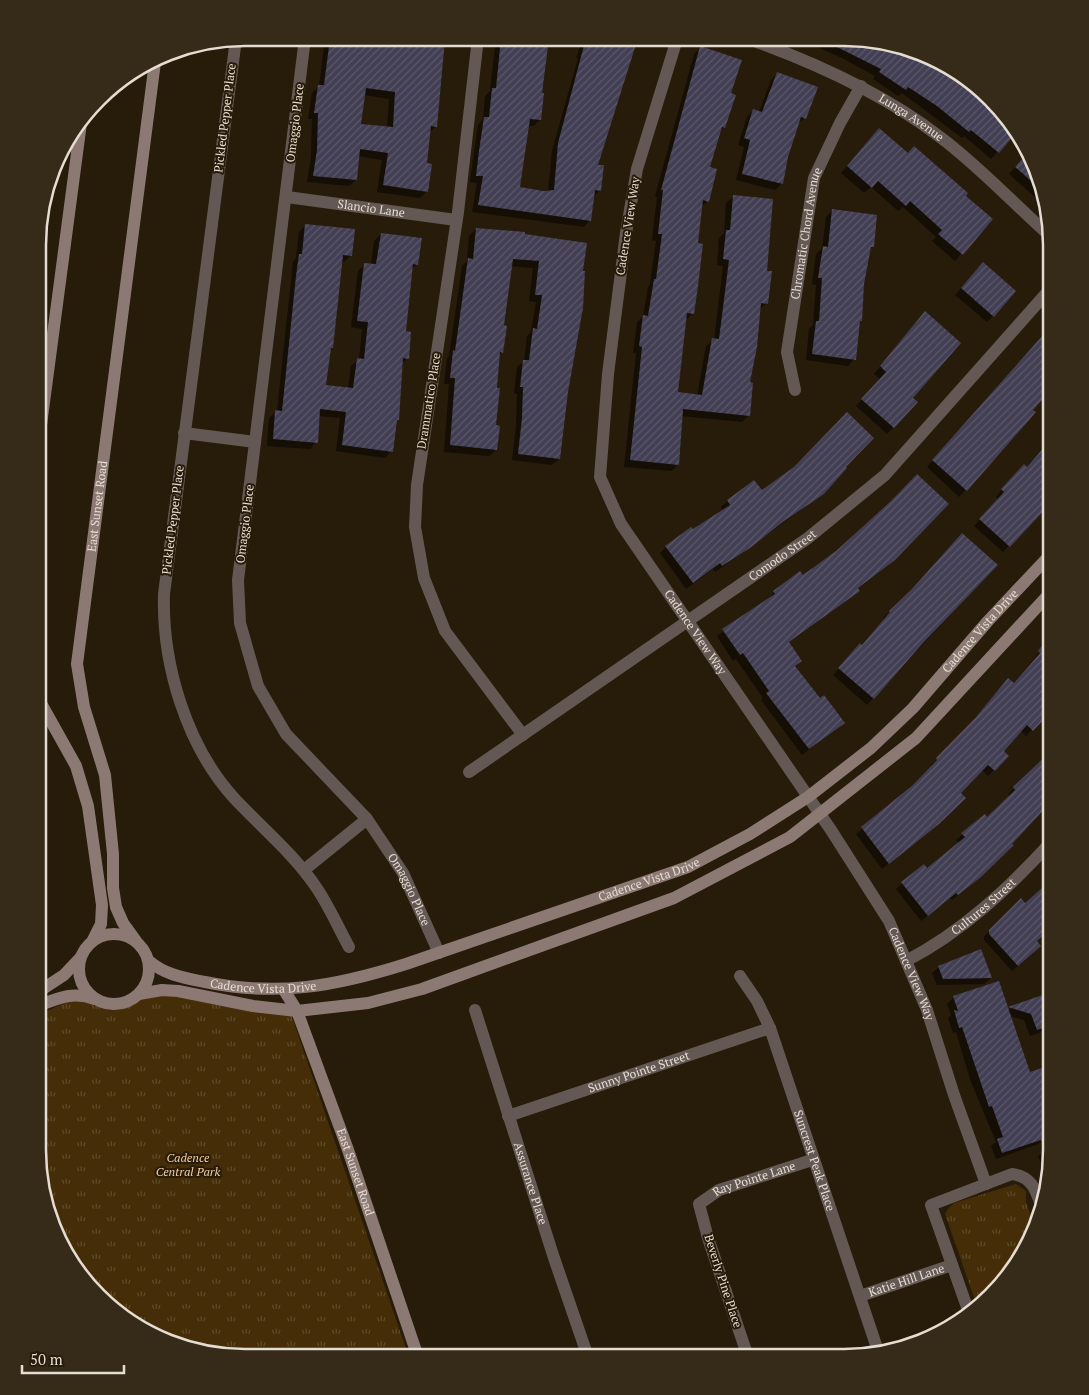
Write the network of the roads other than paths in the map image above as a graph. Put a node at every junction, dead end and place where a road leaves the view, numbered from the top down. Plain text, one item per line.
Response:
1 (304, 46) edge
2 (477, 46) edge
3 (675, 46) edge
4 (766, 46) edge
5 (235, 47) edge
6 (154, 69) edge
7 (861, 86) junction
8 (79, 136) edge
9 (287, 198) junction
10 (456, 220) junction
11 (1042, 228) edge
12 (1043, 298) edge
13 (46, 387) edge
14 (796, 390) dead end
15 (184, 434) junction
16 (255, 442) junction
17 (1043, 563) edge
18 (1043, 601) edge
19 (686, 620) junction
20 (46, 712) edge
21 (523, 734) junction
22 (469, 772) dead end
23 (808, 798) junction
24 (820, 815) junction
25 (366, 819) junction
26 (1043, 851) edge
27 (304, 870) junction
28 (93, 940) junction
29 (136, 941) junction
30 (349, 947) dead end
31 (439, 953) junction
32 (80, 958) junction
33 (149, 961) junction
34 (906, 961) junction
35 (740, 976) dead end
36 (46, 987) edge
37 (284, 990) junction
38 (139, 994) junction
39 (95, 999) junction
40 (46, 1003) edge
41 (475, 1010) dead end
42 (297, 1011) junction
43 (770, 1028) junction
44 (508, 1116) junction
45 (812, 1160) junction
46 (986, 1184) junction
47 (1038, 1194) edge
48 (699, 1204) joint
49 (952, 1265) junction
50 (860, 1296) junction
51 (967, 1306) edge
52 (876, 1346) edge
53 (415, 1349) edge
54 (585, 1349) edge
55 (745, 1349) edge

1 - 9 street, Omaggio Place
2 - 10 street, Drammatico Place
3 - 19 street, Cadence View Way
4 - 7 street, Lunga Avenue
5 - 15 street, Pickled Pepper Place
6 - 29 main road, East Sunset Road
7 - 11 street, Lunga Avenue
7 - 14 street, Chromatic Chord Avenue
8 - 13 main road
9 - 10 street, Slancio Lane
9 - 16 street, Omaggio Place
10 - 21 street, Drammatico Place
12 - 19 street, Comodo Street
15 - 16 street
15 - 27 street, Pickled Pepper Place
16 - 25 street, Omaggio Place
17 - 23 main road, Cadence Vista Drive
18 - 24 main road, Cadence Vista Drive
19 - 21 street, Comodo Street
19 - 23 street, Cadence View Way
20 - 28 main road
21 - 22 street, Comodo Street
23 - 24 street, Cadence View Way
23 - 31 main road, Cadence Vista Drive
24 - 34 street, Cadence View Way
24 - 42 main road, Cadence Vista Drive
25 - 27 street
25 - 31 street, Omaggio Place
26 - 34 street, Cultures Street
27 - 30 street, Pickled Pepper Place
28 - 29 main road
28 - 32 main road
29 - 33 main road
31 - 37 main road, Cadence Vista Drive
32 - 36 main road
32 - 39 main road
33 - 37 main road, Cadence Vista Drive
33 - 38 main road
34 - 46 street, Cadence View Way
35 - 43 street, Suncrest Peak Place
37 - 42 main road, East Sunset Road
38 - 39 main road
38 - 42 main road, Cadence Vista Drive
39 - 40 main road
41 - 44 street, Assurance Place
42 - 53 main road, East Sunset Road
43 - 44 street, Sunny Pointe Street
43 - 45 street, Suncrest Peak Place
44 - 54 street, Assurance Place
45 - 48 street, Ray Pointe Lane
45 - 50 street, Suncrest Peak Place
46 - 47 street
46 - 49 street
48 - 55 street, Beverly Pine Place
49 - 50 street, Katie Hill Lane
49 - 51 street
50 - 52 street, Suncrest Peak Place

